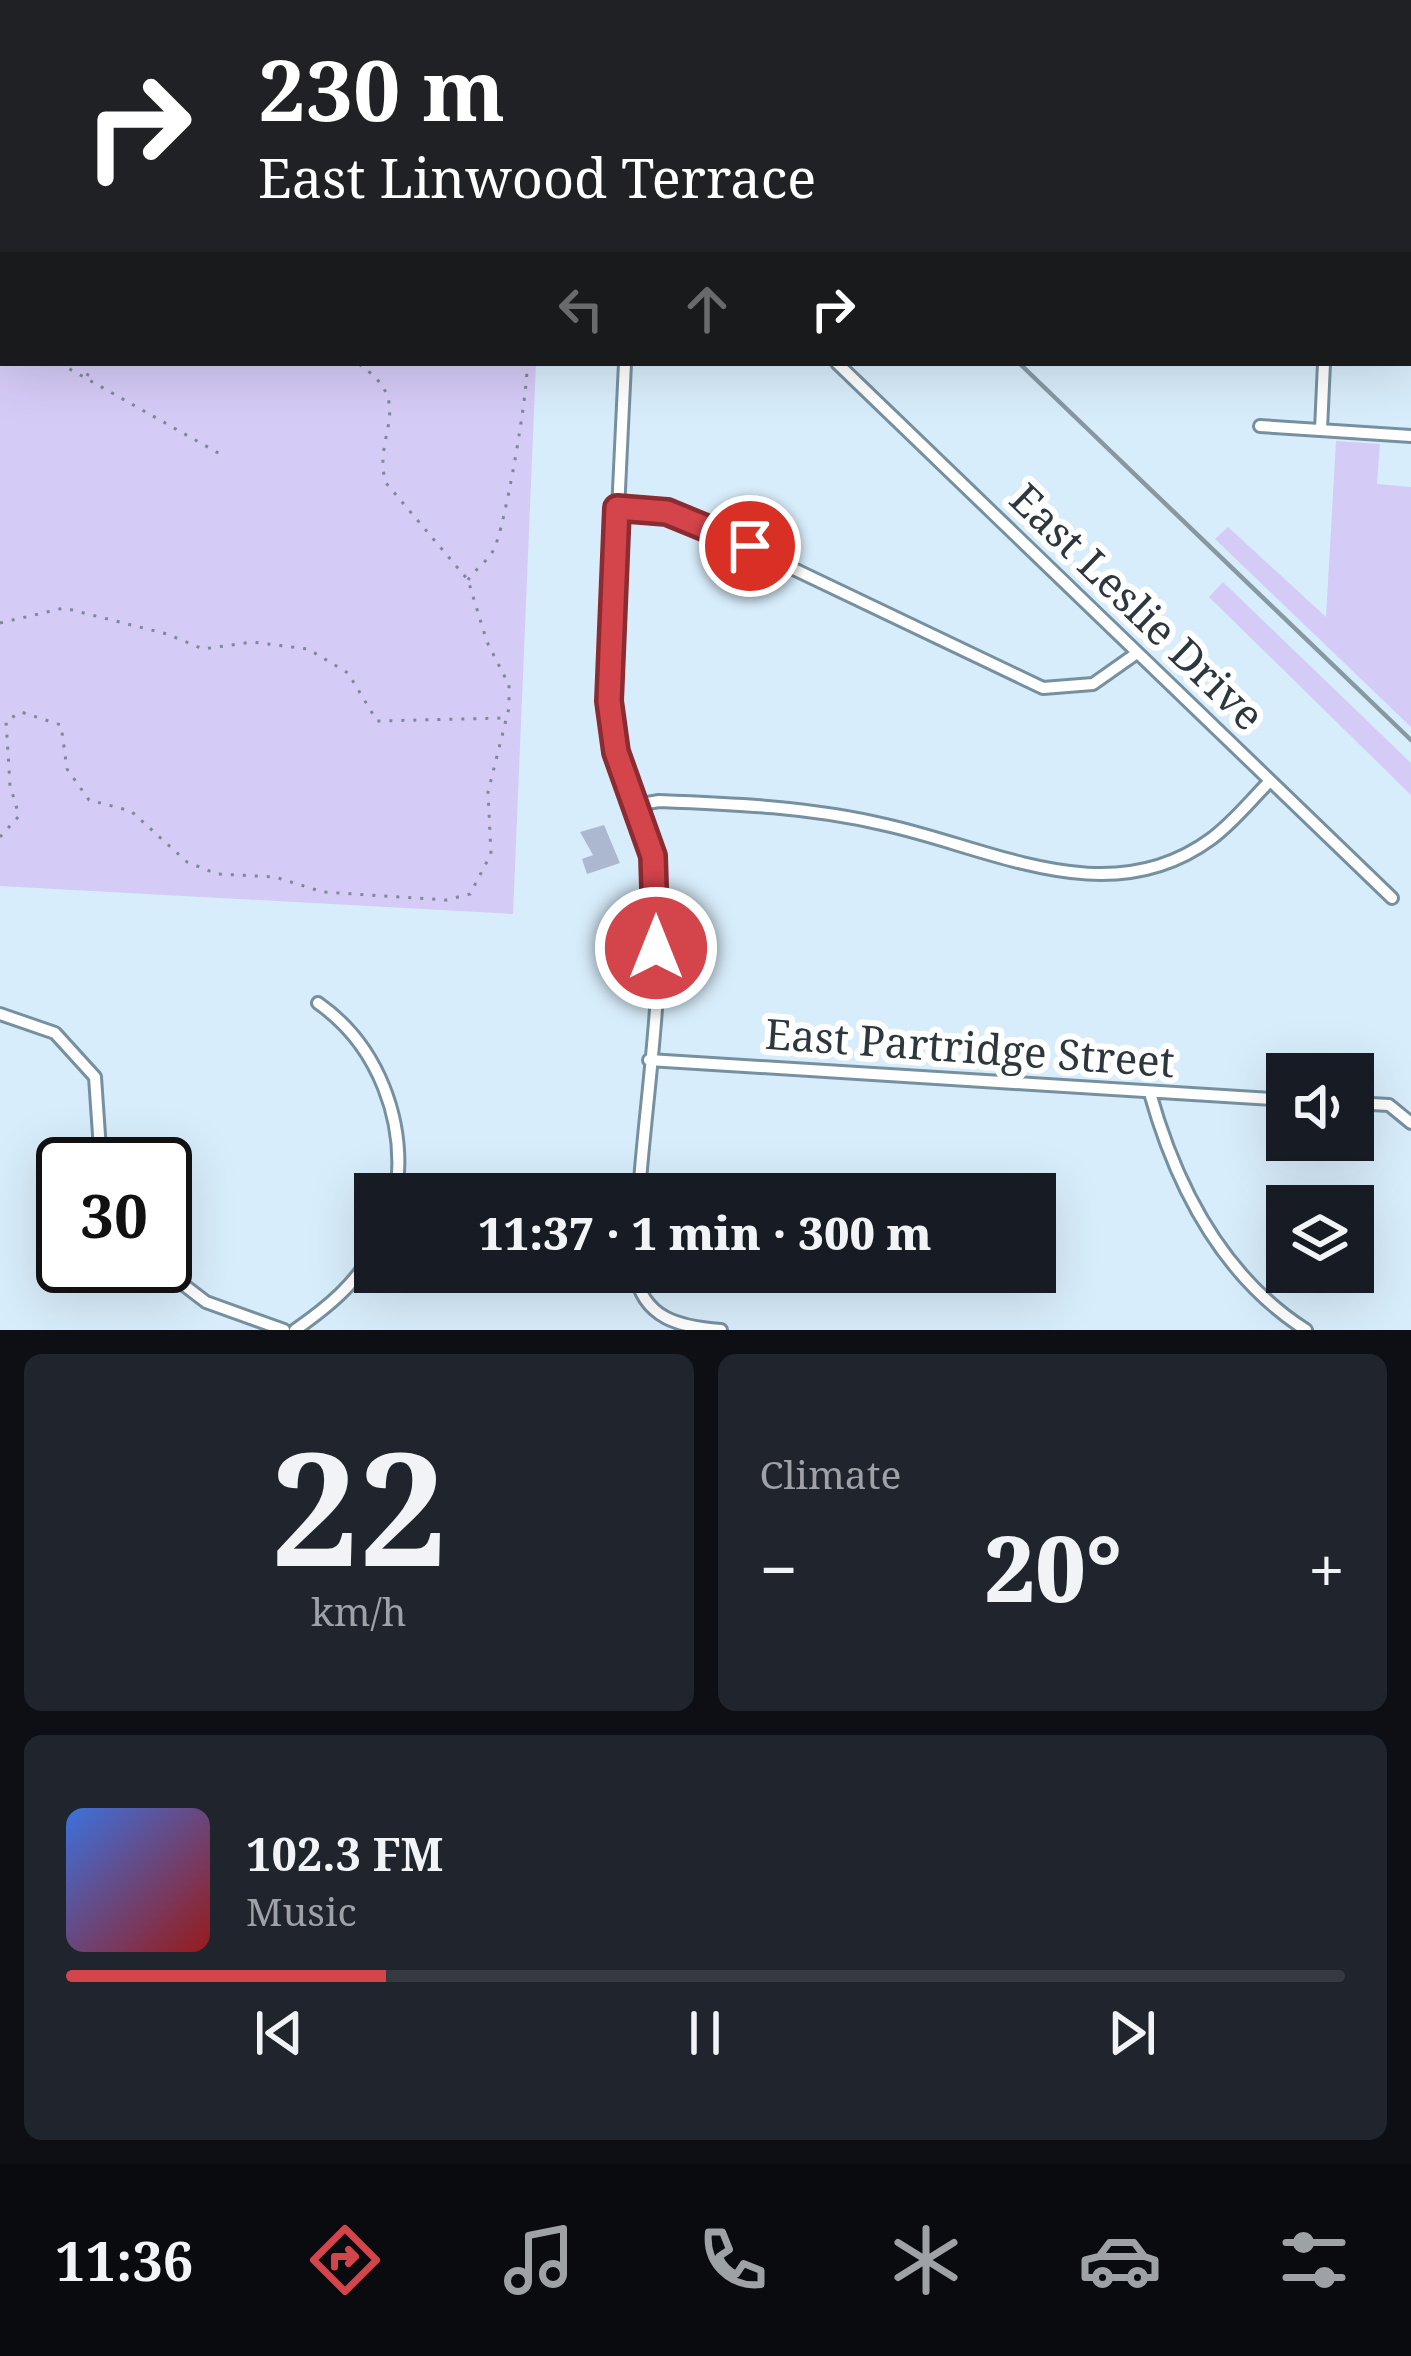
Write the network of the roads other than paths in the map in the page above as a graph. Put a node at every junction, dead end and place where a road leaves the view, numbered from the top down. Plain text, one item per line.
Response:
1 (625, 366) edge
2 (840, 366) edge
3 (1324, 366) edge
4 (1260, 426) dead end
5 (1322, 430) junction
6 (1411, 436) edge
7 (617, 508) junction
8 (1137, 653) junction
9 (1270, 781) junction
10 (635, 805) junction
11 (1392, 898) dead end
12 (318, 1003) dead end
13 (0, 1014) edge
14 (649, 1060) junction
15 (1150, 1093) junction
16 (1266, 1099) edge
17 (1374, 1104) edge
18 (1389, 1105) junction
19 (1411, 1105) edge
20 (1411, 1123) edge
21 (99, 1137) edge
22 (398, 1173) edge
23 (641, 1173) edge
24 (354, 1280) edge
25 (192, 1291) edge
26 (642, 1293) edge
27 (1292, 1326) edge
28 (284, 1330) edge
29 (295, 1330) edge
30 (721, 1330) edge
31 (1306, 1330) edge

1 - 7 street
2 - 8 street, East Leslie Drive
3 - 5 street
4 - 5 street
5 - 6 street
7 - 8 street
7 - 10 street
8 - 9 street, East Leslie Drive
9 - 10 street
9 - 11 street, East Leslie Drive
10 - 14 street
12 - 22 street
13 - 21 street
14 - 15 street, East Partridge Street
14 - 23 street
15 - 16 street, East Partridge Street
15 - 27 street
17 - 18 street
18 - 19 street
18 - 20 street
24 - 29 street
25 - 28 street
26 - 30 street
27 - 31 street

